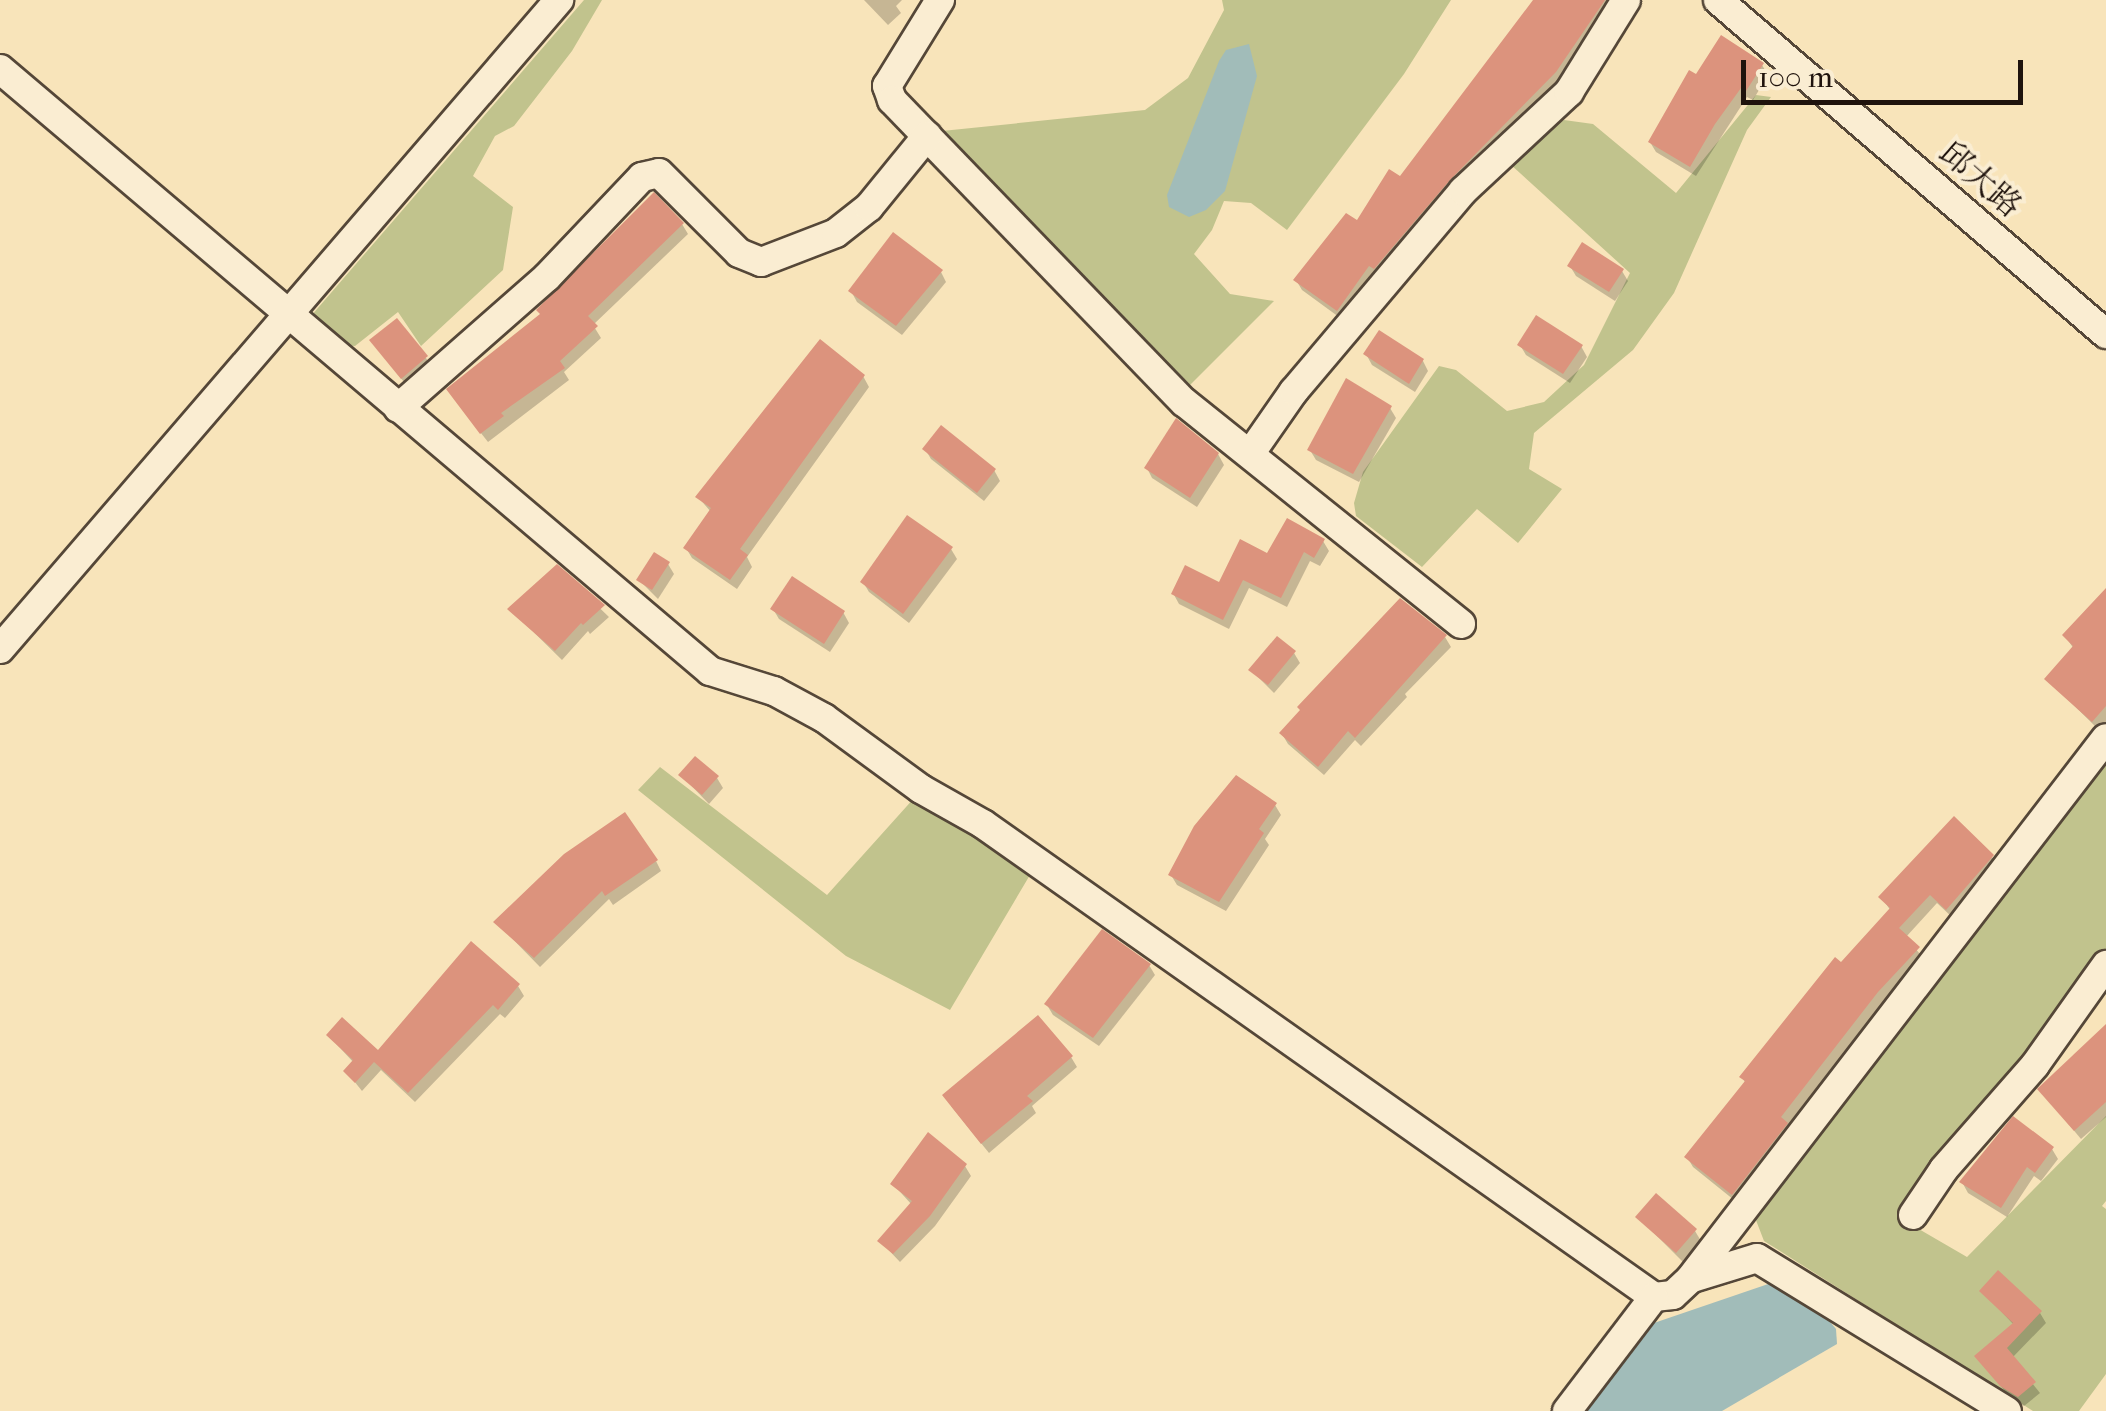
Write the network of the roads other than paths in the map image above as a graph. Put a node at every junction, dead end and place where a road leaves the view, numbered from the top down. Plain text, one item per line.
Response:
1 (558, 0) edge
2 (940, 0) edge
3 (1626, 0) edge
4 (1718, 0) edge
5 (0, 68) edge
6 (928, 136) junction
7 (287, 316) junction
8 (2106, 334) edge
9 (398, 408) junction
10 (1250, 454) junction
11 (1461, 624) dead end
12 (0, 649) edge
13 (2106, 738) edge
14 (2097, 767) edge
15 (2106, 964) edge
16 (1913, 1215) dead end
17 (1690, 1279) junction
18 (1654, 1296) junction
19 (1566, 1411) edge
20 (2007, 1411) edge

1 - 7 street
2 - 6 street
3 - 10 street
4 - 8 street, 邱大路
5 - 7 street
6 - 9 street
6 - 10 street
7 - 9 street
7 - 12 street
9 - 18 street
10 - 11 street
13 - 14 street
14 - 17 street
15 - 16 street
17 - 18 street
17 - 20 street
18 - 19 street

